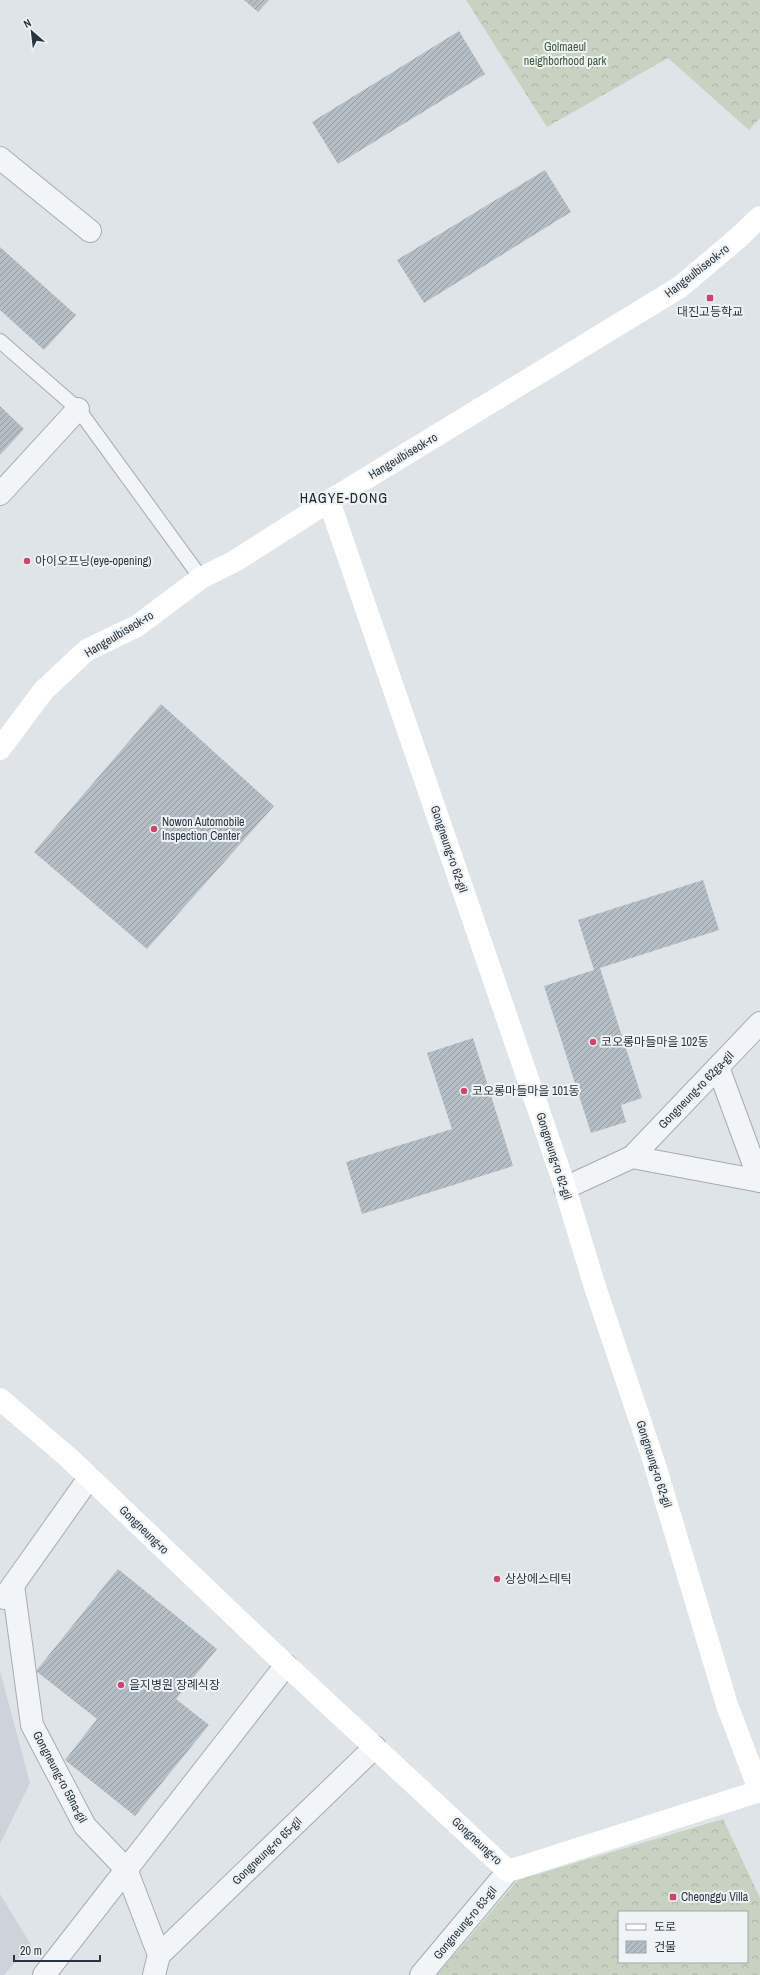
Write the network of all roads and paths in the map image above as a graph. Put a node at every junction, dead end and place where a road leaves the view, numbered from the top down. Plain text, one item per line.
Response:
1 (0, 158) edge
2 (760, 217) edge
3 (90, 231) dead end
4 (0, 341) edge
5 (78, 409) junction
6 (0, 494) edge
7 (329, 501) junction
8 (201, 578) junction
9 (0, 749) edge
10 (760, 1023) edge
11 (718, 1067) junction
12 (632, 1157) junction
13 (760, 1181) edge
14 (565, 1188) junction
15 (0, 1398) edge
16 (89, 1478) junction
17 (13, 1585) junction
18 (0, 1603) edge
19 (286, 1665) junction
20 (375, 1747) junction
21 (760, 1792) edge
22 (126, 1869) junction
23 (508, 1871) junction
24 (156, 1965) edge
25 (44, 1975) edge
26 (421, 1975) edge

1 - 3 street
2 - 7 street, Hangeulbiseok-ro
4 - 5 lane
5 - 6 street
5 - 8 lane
7 - 8 street, Hangeulbiseok-ro
7 - 14 street, Gongneung-ro 62-gil
8 - 9 street, Hangeulbiseok-ro
10 - 11 street, Gongneung-ro 62ga-gil
11 - 12 street, Gongneung-ro 62ga-gil
11 - 13 street
12 - 13 street
12 - 14 street, Gongneung-ro 62ga-gil
14 - 21 street, Gongneung-ro 62-gil
15 - 16 street, Gongneung-ro
16 - 17 street
16 - 19 street, Gongneung-ro
17 - 18 street
17 - 22 street, Gongneung-ro 59na-gil
19 - 20 street, Gongneung-ro
19 - 22 street
20 - 23 street, Gongneung-ro
20 - 24 street, Gongneung-ro 65-gil
21 - 23 street, Gongneung-ro
22 - 24 street, Gongneung-ro 65-gil
22 - 25 street
23 - 26 street, Gongneung-ro 63-gil

